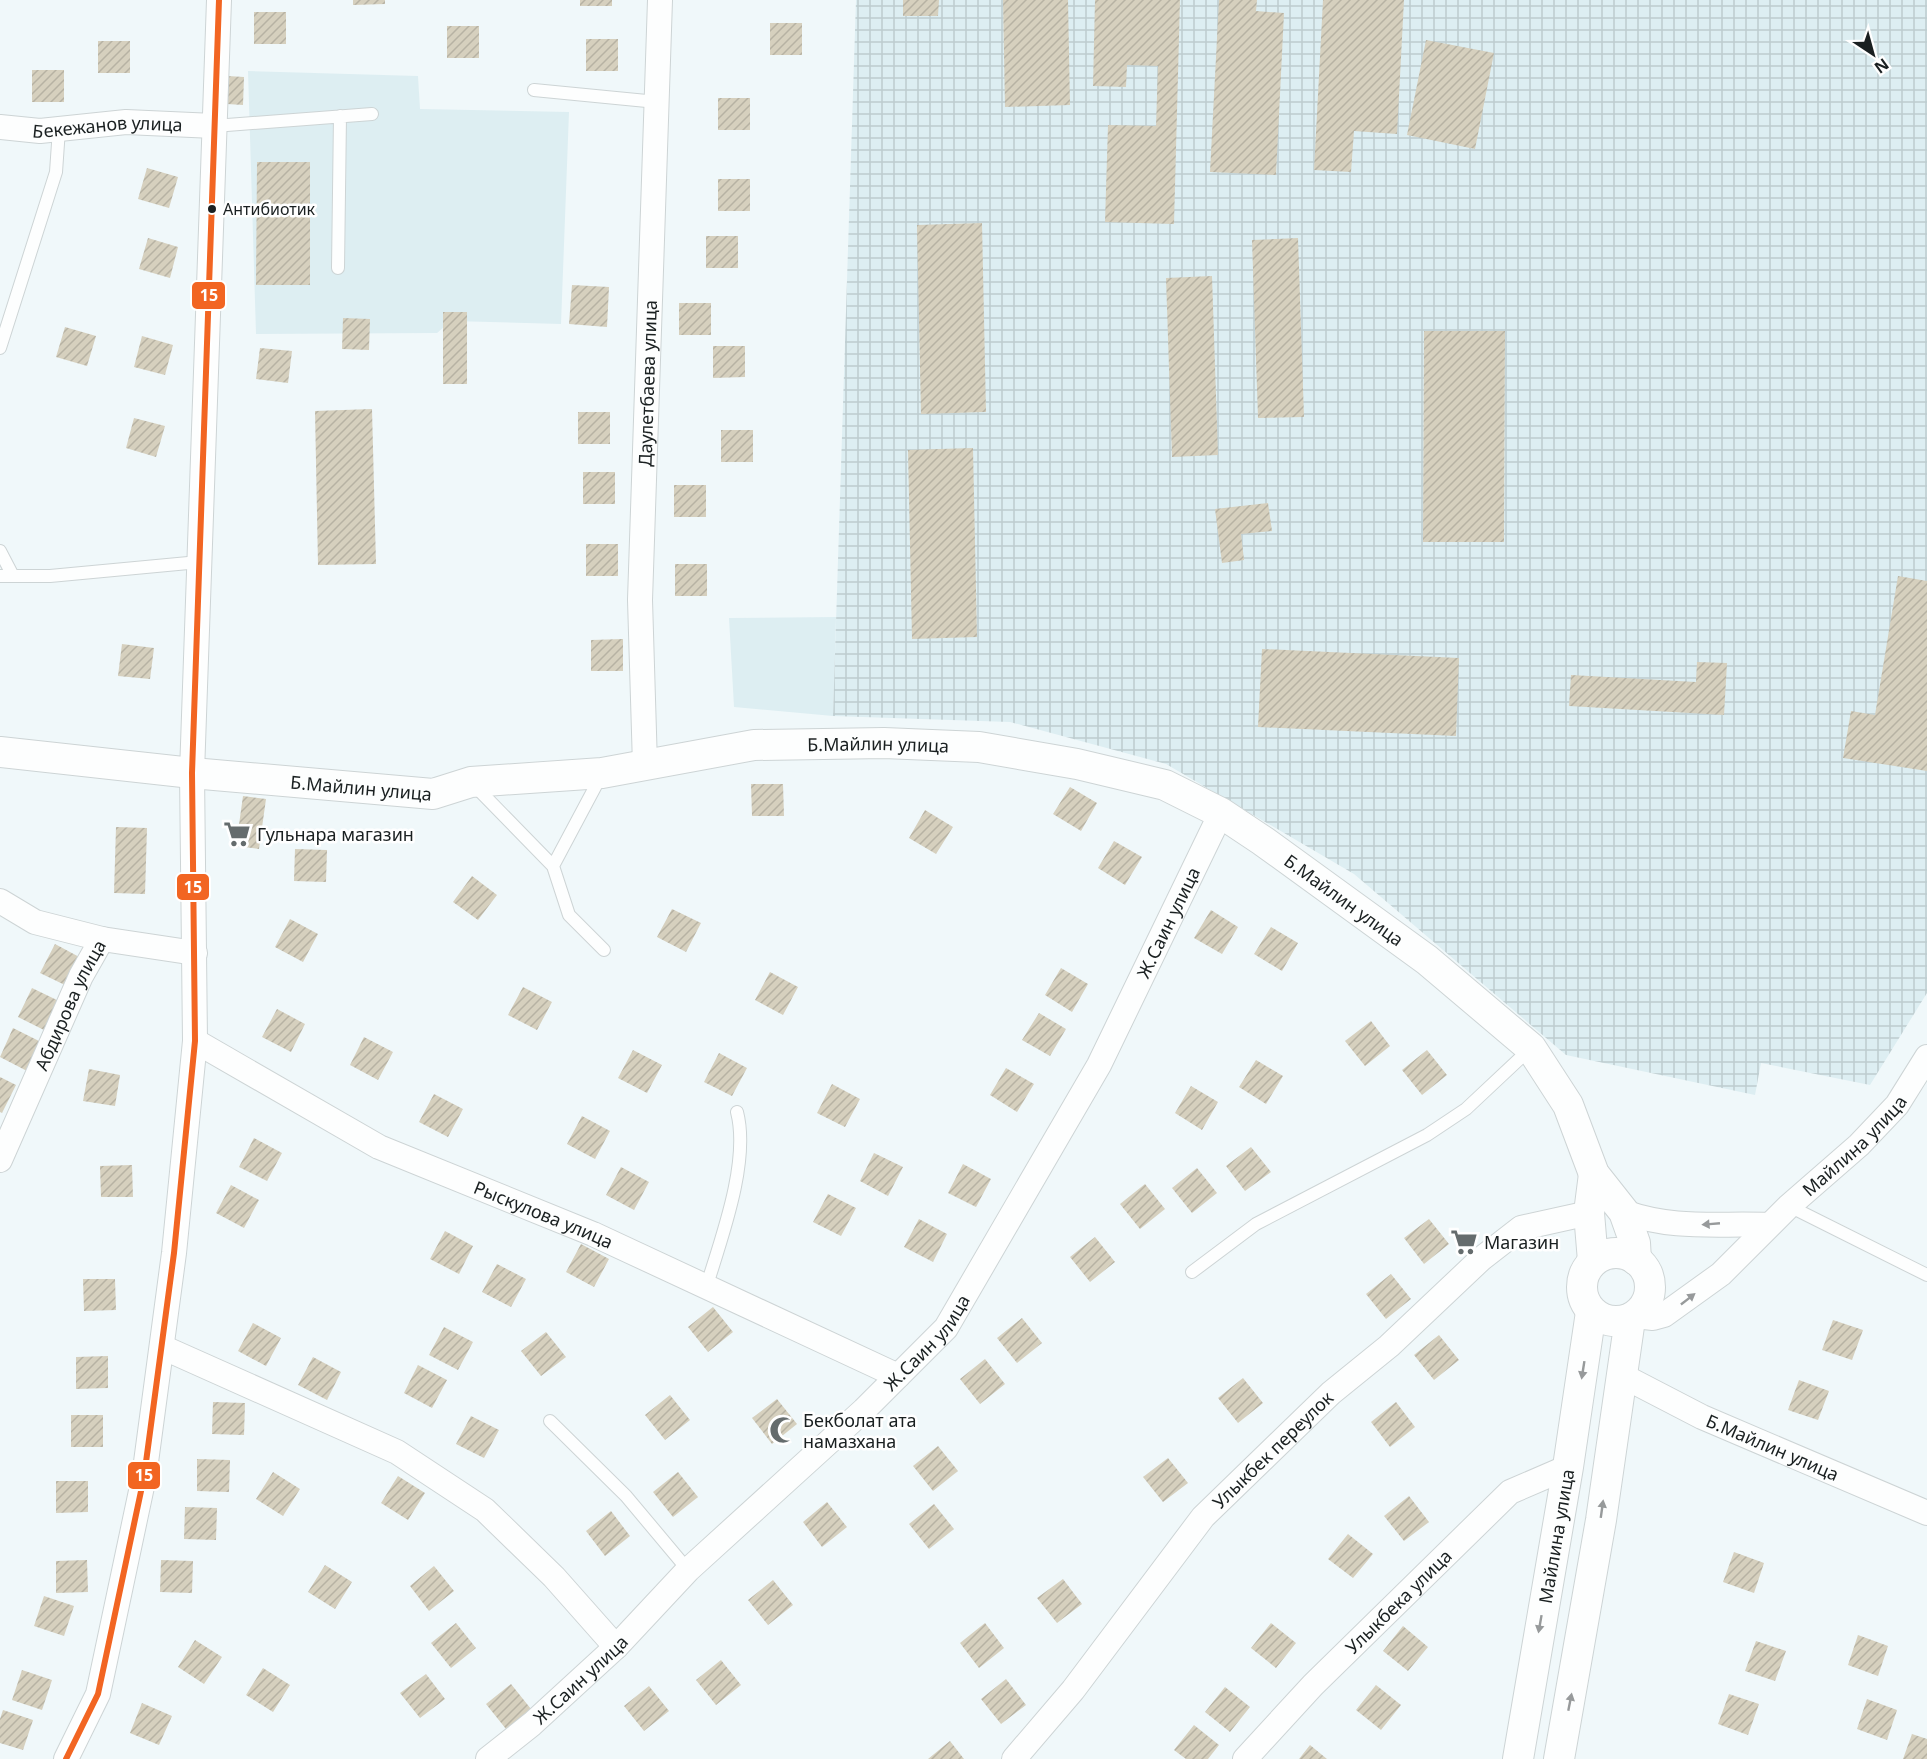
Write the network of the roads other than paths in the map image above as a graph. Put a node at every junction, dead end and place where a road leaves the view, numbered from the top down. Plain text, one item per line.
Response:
1 (219, 0) edge
2 (660, 0) edge
3 (534, 90) dead end
4 (657, 102) junction
5 (372, 114) dead end
6 (340, 116) junction
7 (214, 126) junction
8 (0, 127) edge
9 (59, 129) junction
10 (338, 267) dead end
11 (0, 348) edge
12 (0, 551) edge
13 (199, 562) junction
14 (6, 576) edge
15 (0, 752) edge
16 (645, 765) junction
17 (192, 773) junction
18 (602, 773) junction
19 (471, 782) junction
20 (1221, 813) junction
21 (553, 866) junction
22 (0, 901) edge
23 (102, 939) junction
24 (604, 950) dead end
25 (195, 953) junction
26 (195, 1041) junction
27 (1532, 1048) junction
28 (1927, 1057) edge
29 (737, 1113) dead end
30 (0, 1160) edge
31 (1594, 1174) junction
32 (1789, 1206) junction
33 (1624, 1212) junction
34 (1589, 1213) junction
35 (1769, 1226) junction
36 (1636, 1260) junction
37 (1593, 1261) junction
38 (1192, 1272) dead end
39 (1927, 1275) edge
40 (706, 1288) junction
41 (1591, 1312) junction
42 (1632, 1317) junction
43 (162, 1347) junction
44 (1621, 1375) junction
45 (898, 1376) junction
46 (550, 1421) dead end
47 (1568, 1467) junction
48 (1927, 1513) edge
49 (688, 1570) junction
50 (616, 1647) junction
51 (66, 1759) edge
52 (488, 1759) edge
53 (1014, 1759) edge
54 (1245, 1759) edge
55 (1518, 1759) edge
56 (1559, 1759) edge

1 - 7 street
2 - 4 street, Даулетбаева улица
3 - 4 lane
4 - 16 street, Даулетбаева улица
5 - 6 lane
6 - 7 lane
6 - 10 lane
7 - 9 street, Бекежанов улица
7 - 13 street
8 - 9 street, Бекежанов улица
9 - 11 lane
12 - 14 lane
13 - 14 lane
13 - 17 street
15 - 17 street, Б.Майлин улица
16 - 18 street, Б.Майлин улица
16 - 20 street, Б.Майлин улица
17 - 19 street, Б.Майлин улица
17 - 25 street
18 - 19 street, Б.Майлин улица
18 - 21 lane
19 - 21 lane
20 - 27 street, Б.Майлин улица
20 - 45 street, Ж.Саин улица
21 - 24 lane
22 - 23 street
23 - 25 street, Абдирова улица
23 - 30 street, Абдирова улица
25 - 26 street
26 - 40 street, Рыскулова улица
26 - 43 street
27 - 31 street, Б.Майлин улица
27 - 38 lane
28 - 32 street, Майлина улица
29 - 40 lane
31 - 33 street, Б.Майлин улица
31 - 34 street, Б.Майлин улица
32 - 35 street, Майлина улица
32 - 39 lane
35 -> 33 street
33 - 36 street, Б.Майлин улица
34 - 37 street, Б.Майлин улица
34 - 53 street, Улыкбек переулок
42 -> 35 street, Майлина улица
36 - 37 street
36 - 42 street
37 - 41 street, Майлина улица
40 - 45 street, Рыскулова улица
41 - 42 street, Майлина улица
41 -> 47 street, Майлина улица
42 - 44 street
43 - 50 street
43 - 51 street
44 - 48 street, Б.Майлин улица
56 -> 44 street
45 - 49 street, Ж.Саин улица
46 - 49 lane
47 - 54 street, Улыкбека улица
47 -> 55 street, Майлина улица
49 - 50 street, Ж.Саин улица
50 - 52 street, Ж.Саин улица

